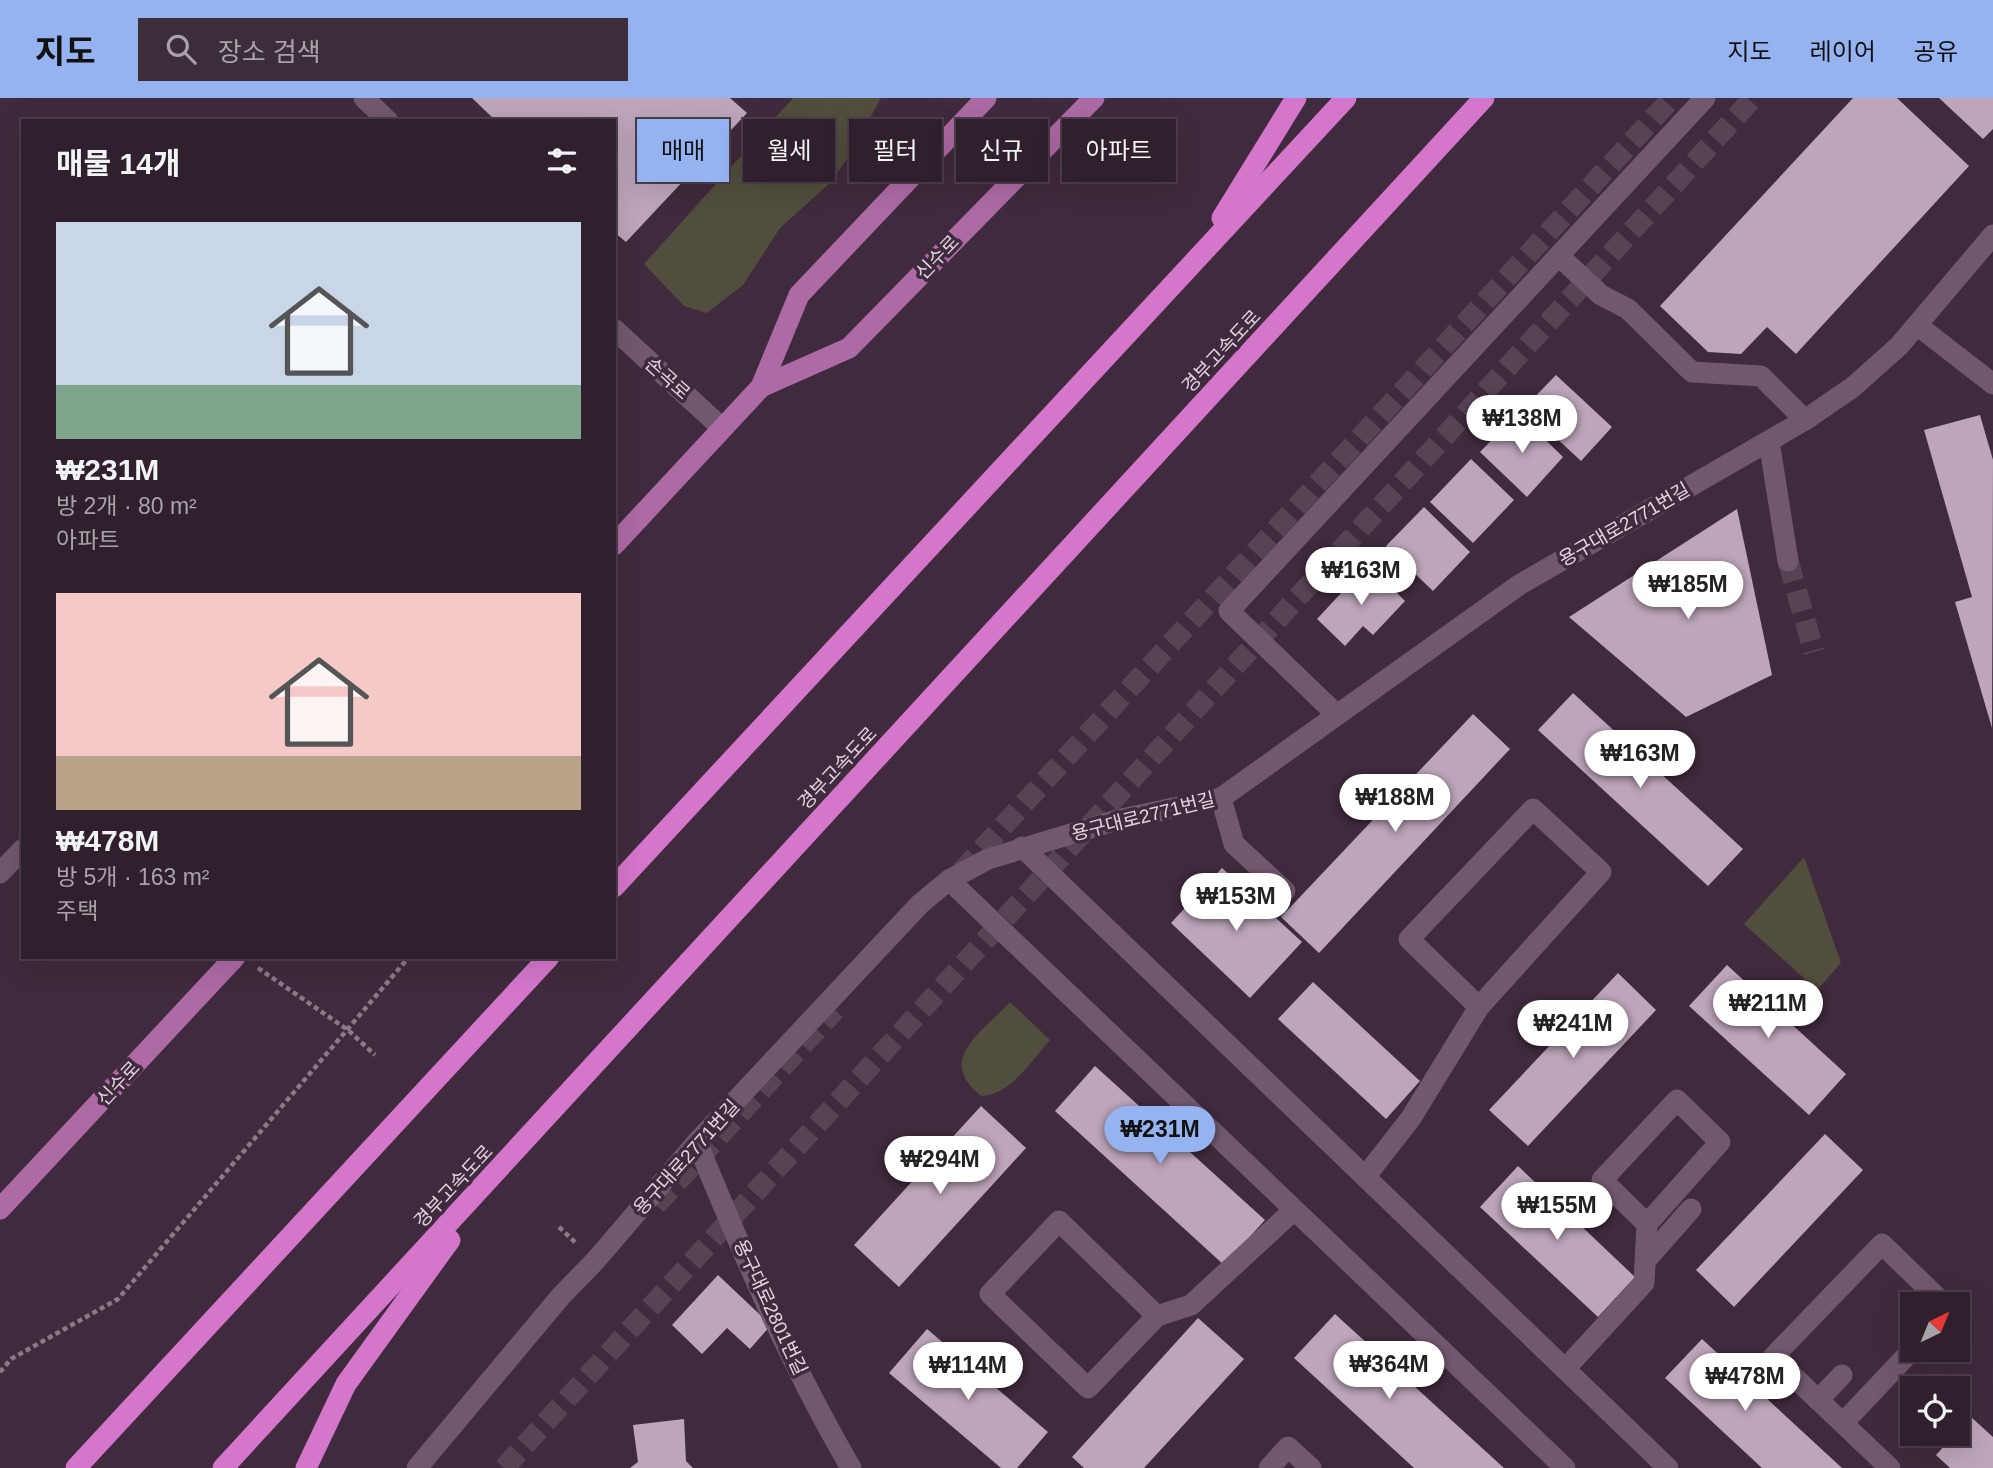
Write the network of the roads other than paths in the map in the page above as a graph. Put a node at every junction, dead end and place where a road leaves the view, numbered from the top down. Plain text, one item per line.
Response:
1 (364, 98) edge
2 (986, 98) edge
3 (1094, 98) edge
4 (1296, 98) edge
5 (1346, 98) edge
6 (1483, 98) edge
7 (1705, 98) edge
8 (386, 119) edge
9 (1993, 235) edge
10 (1559, 256) junction
11 (1196, 260) junction
12 (1917, 325) junction
13 (616, 331) edge
14 (1993, 384) edge
15 (761, 387) junction
16 (1805, 420) junction
17 (722, 428) junction
18 (1769, 441) junction
19 (616, 543) edge
20 (1788, 561) tunnel mouth
21 (1337, 715) junction
22 (1221, 798) junction
23 (1022, 847) junction
24 (21, 851) edge
25 (0, 873) edge
26 (949, 880) junction
27 (616, 885) edge
28 (1285, 891) dead end
29 (547, 959) edge
30 (244, 961) edge
31 (1479, 1007) junction
32 (697, 1142) junction
33 (504, 1164) junction
34 (1365, 1177) junction
35 (0, 1209) edge
36 (1691, 1209) dead end
37 (1294, 1210) junction
38 (1647, 1224) junction
39 (1646, 1260) junction
40 (1932, 1292) edge
41 (1157, 1317) junction
42 (1901, 1362) edge
43 (1564, 1369) junction
44 (1842, 1375) dead end
45 (1818, 1400) junction
46 (1843, 1423) junction
47 (1562, 1467) edge
48 (76, 1468) edge
49 (223, 1468) edge
50 (306, 1468) edge
51 (417, 1468) edge
52 (851, 1468) edge
53 (1269, 1468) edge
54 (1311, 1468) edge
55 (1668, 1468) edge
56 (1890, 1468) edge

1 - 8 street
2 - 15 main road, 신수로
3 - 15 main road, 신수로
4 - 11 highway
5 - 11 highway
6 - 33 highway, 경부고속도로
7 - 10 street
9 - 12 street, 용구대로2771번길
10 - 16 street
10 - 21 street
11 - 27 highway
12 - 14 street
12 - 16 street, 용구대로2771번길
13 - 17 street, 손곡로
15 - 17 main road, 신수로
16 - 18 street, 용구대로2771번길
17 - 19 main road, 신수로
18 - 20 street
18 - 21 street, 용구대로2771번길
21 - 22 street, 용구대로2771번길
22 - 23 street, 용구대로2771번길
22 - 28 street
23 - 26 street, 용구대로2771번길
23 - 34 street
24 - 25 street
26 - 32 street, 용구대로2771번길
26 - 37 street
29 - 48 highway
30 - 35 main road, 신수로
31 - 31 street
31 - 34 street
32 - 51 street, 용구대로2771번길
32 - 52 street, 용구대로2801번길
33 - 49 highway, 경부고속도로
33 - 50 highway
34 - 43 street
36 - 39 street
37 - 41 street
37 - 47 street
38 - 38 street
38 - 39 street
39 - 43 street
40 - 45 street
41 - 41 street
42 - 46 street
43 - 55 street
44 - 45 street
45 - 46 street
46 - 56 street
53 - 54 street

